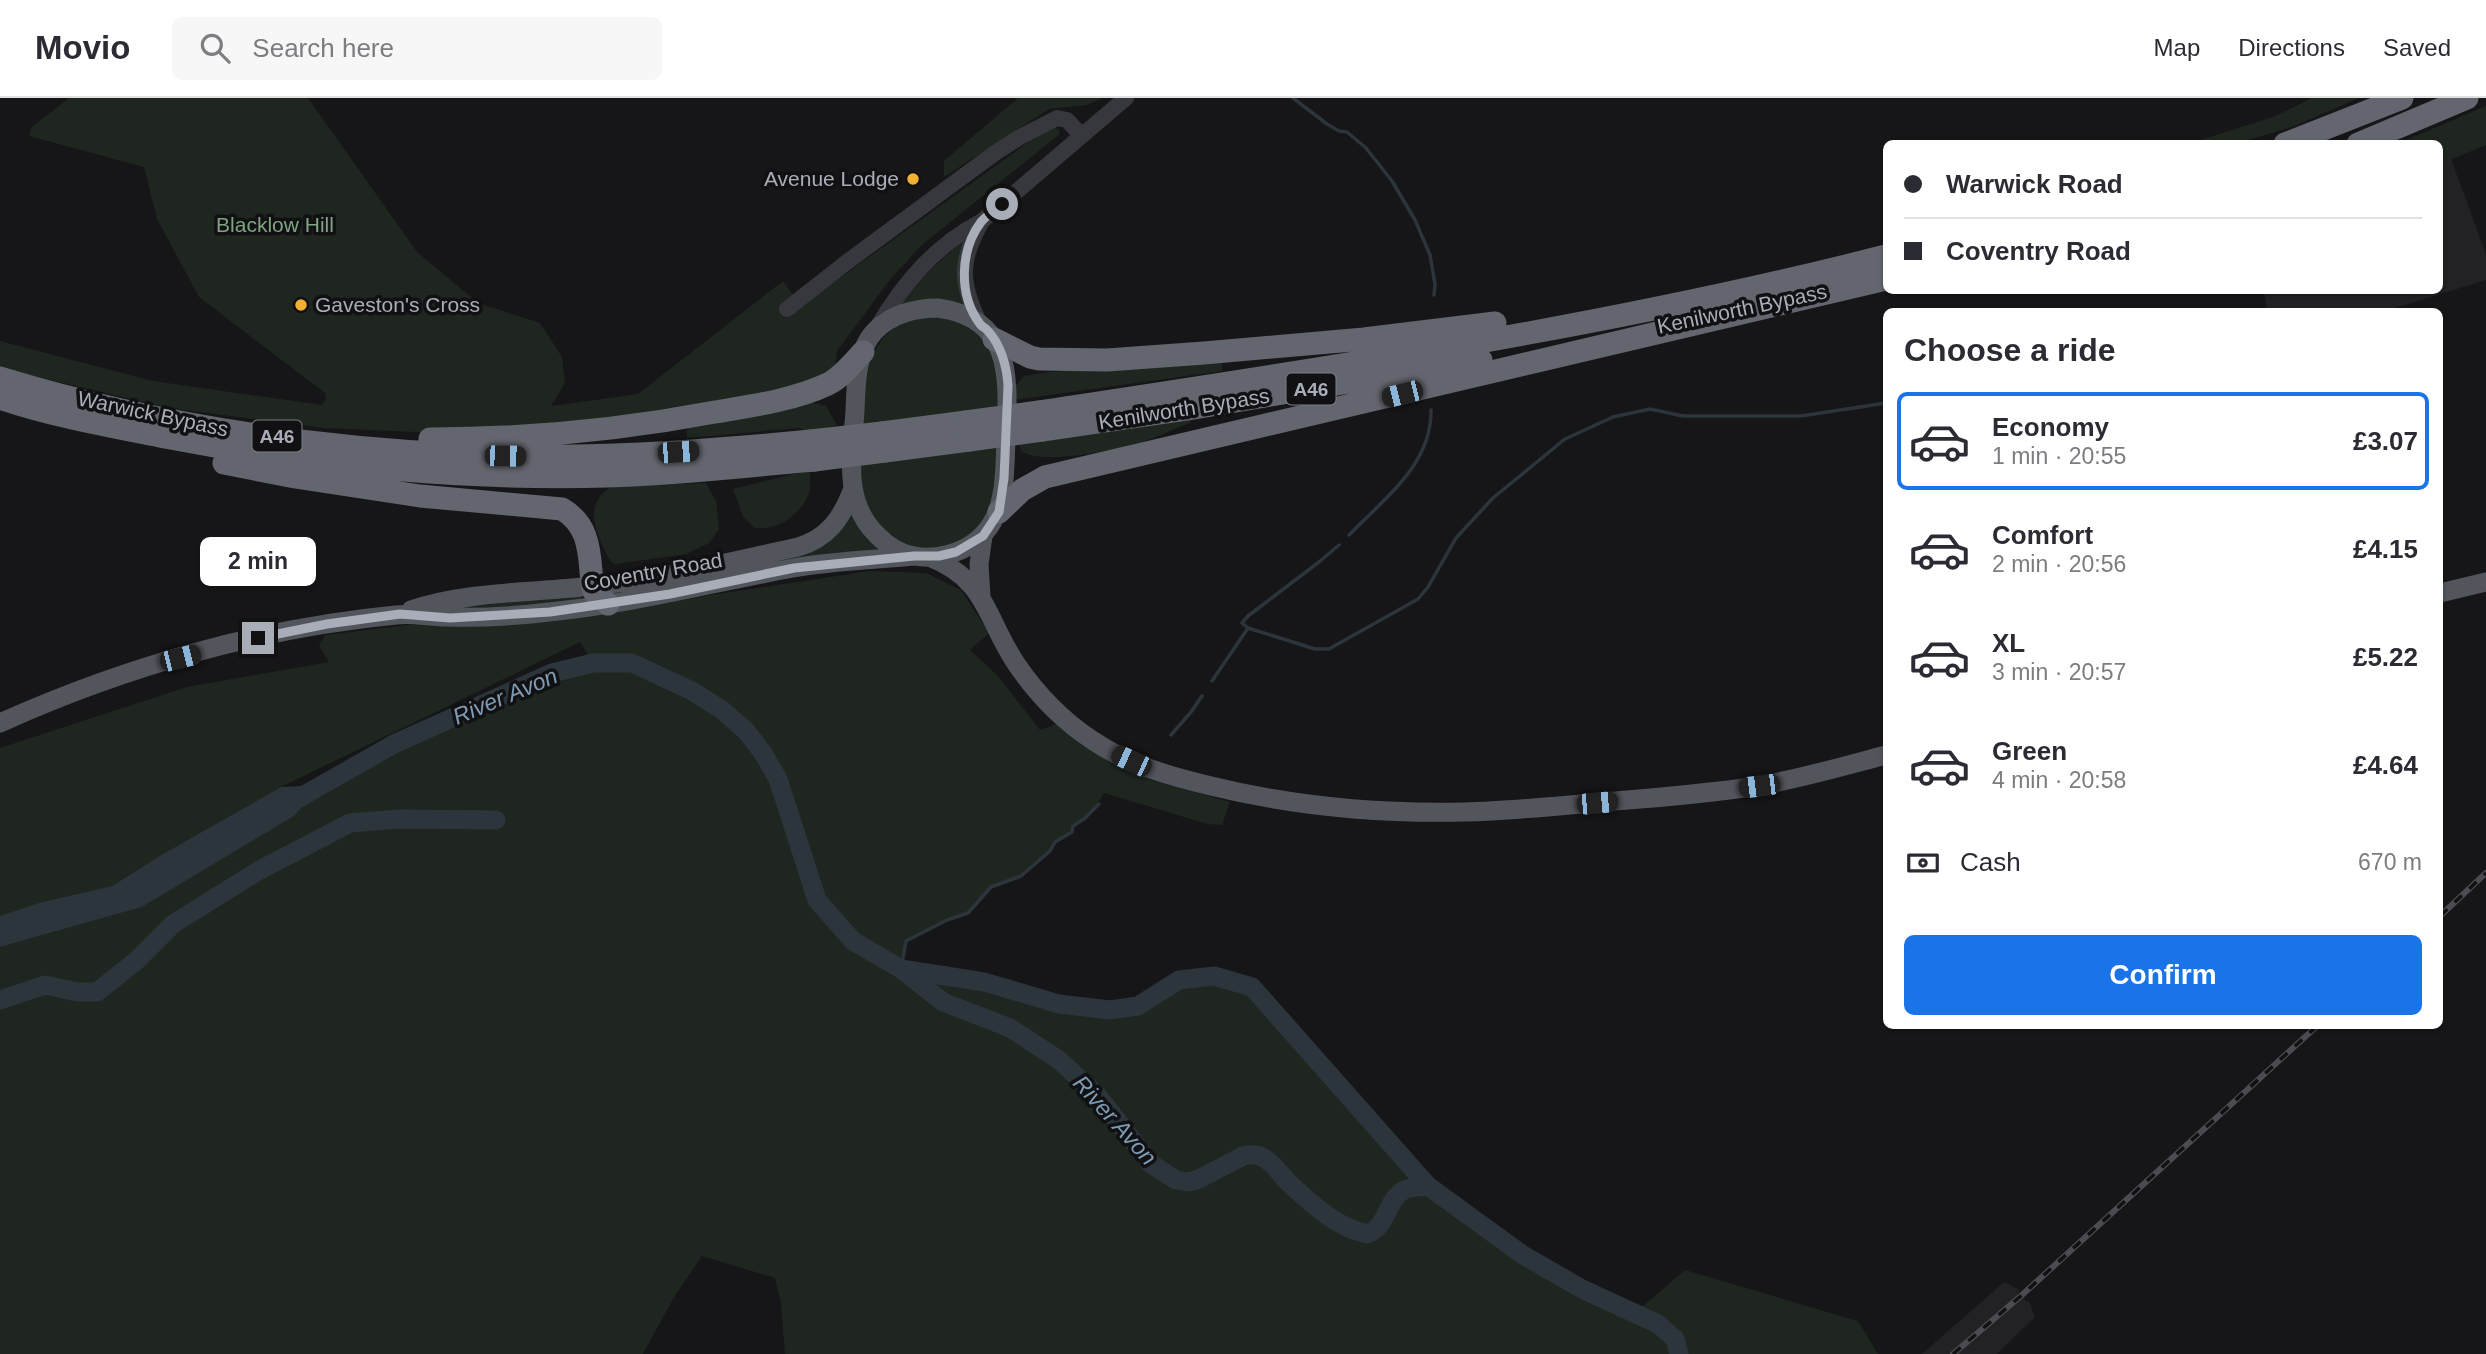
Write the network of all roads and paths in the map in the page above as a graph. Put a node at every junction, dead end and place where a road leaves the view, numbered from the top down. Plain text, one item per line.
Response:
1 (1126, 98) edge
2 (2402, 98) edge
3 (2466, 98) edge
4 (1081, 135) junction
5 (2295, 140) edge
6 (2367, 140) edge
7 (982, 221) junction
8 (1883, 257) edge
9 (1883, 280) edge
10 (1883, 280) edge
11 (1704, 297) junction
12 (787, 309) dead end
13 (874, 331) junction
14 (987, 331) junction
15 (863, 352) junction
16 (0, 378) edge
17 (8, 401) edge
18 (1040, 421) junction
19 (239, 431) junction
20 (813, 450) junction
21 (559, 456) joint
22 (516, 476) joint
23 (852, 491) junction
24 (999, 512) junction
25 (983, 536) junction
26 (921, 556) junction
27 (2486, 582) edge
28 (2443, 592) edge
29 (600, 595) junction
30 (981, 597) junction
31 (0, 723) edge
32 (1883, 756) edge

1 - 4 street
2 - 5 highway
3 - 6 highway
4 - 7 street
4 - 12 street
7 - 13 street
7 - 14 street
8 - 11 highway, Kenilworth Bypass / A46
9 - 18 highway, Kenilworth Bypass / A46
10 - 24 highway
11 - 14 highway
11 - 18 highway, Kenilworth Bypass / A46
13 - 14 main road
13 - 15 main road
14 - 24 main road
15 - 19 highway
15 - 23 main road
16 - 19 highway, Warwick Bypass / A46
17 - 22 highway, Warwick Bypass / A46
17 - 29 highway, A46
18 - 20 highway, Kenilworth Bypass / A46, bridge
19 - 21 highway, Warwick Bypass / A46
20 - 21 highway, Kenilworth Bypass / A46
20 - 22 highway, Kenilworth Bypass / A46
23 - 26 main road
23 - 29 main road, Coventry Road
24 - 25 main road
25 - 26 main road
25 - 30 main road
26 - 29 main road, Coventry Road
26 - 30 main road
27 - 28 main road
29 - 31 main road, Coventry Road
30 - 32 main road

